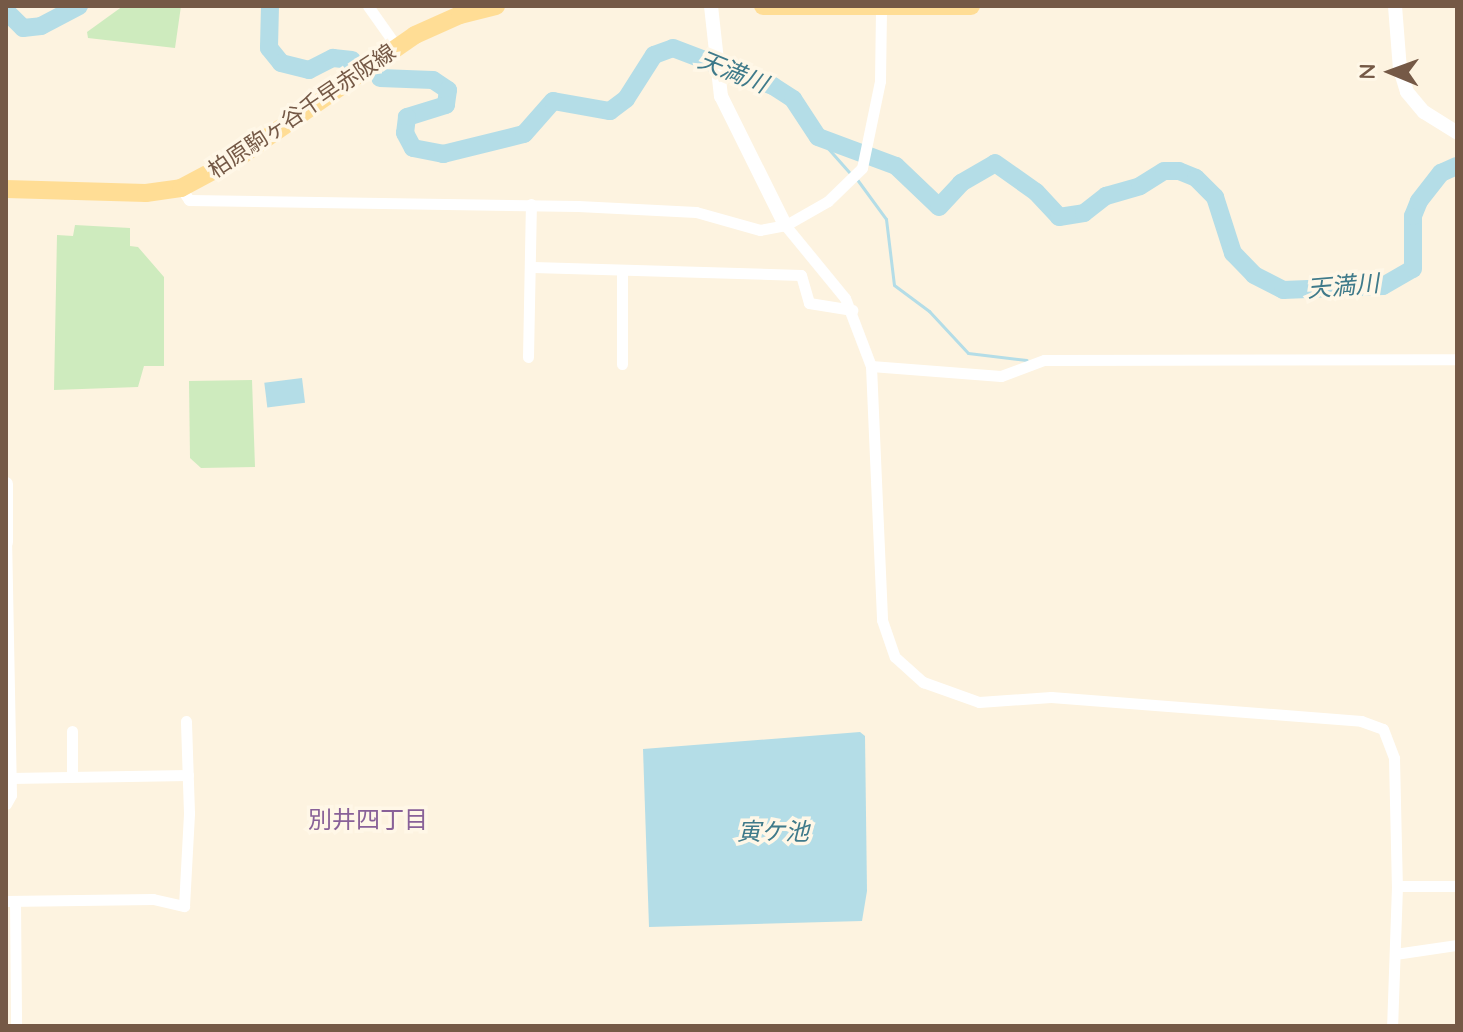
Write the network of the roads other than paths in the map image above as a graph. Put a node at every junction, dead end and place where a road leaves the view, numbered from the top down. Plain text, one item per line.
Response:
1 (368, 6) edge
2 (496, 6) edge
3 (711, 6) edge
4 (763, 6) edge
5 (881, 6) edge
6 (971, 6) edge
7 (1395, 6) edge
8 (397, 47) junction
9 (1457, 133) edge
10 (181, 188) junction
11 (6, 189) edge
12 (531, 204) junction
13 (785, 225) junction
14 (533, 267) junction
15 (622, 271) junction
16 (852, 310) junction
17 (528, 357) dead end
18 (1457, 359) edge
19 (622, 364) dead end
20 (871, 366) junction
21 (6, 484) edge
22 (6, 542) edge
23 (186, 721) dead end
24 (72, 731) dead end
25 (72, 774) junction
26 (188, 775) junction
27 (11, 778) junction
28 (6, 804) edge
29 (1397, 886) junction
30 (1457, 886) edge
31 (10, 901) edge
32 (1457, 945) edge
33 (1395, 954) junction
34 (11, 962) edge
35 (16, 1026) edge
36 (1392, 1026) edge

1 - 8 street
2 - 8 main road, 柏原駒ヶ谷千早赤阪線
3 - 13 street
4 - 5 main road
5 - 6 main road
5 - 13 street
7 - 9 street
8 - 10 main road, 柏原駒ヶ谷千早赤阪線
10 - 11 main road, 柏原駒ヶ谷千早赤阪線
10 - 12 street
12 - 13 street
12 - 14 street
13 - 16 street
14 - 15 street
14 - 17 street
15 - 16 street
15 - 19 street
16 - 20 street
18 - 20 street
20 - 29 street
21 - 22 street
22 - 27 street
23 - 26 street
24 - 25 street
25 - 26 street
25 - 27 street
26 - 31 street
27 - 28 street
29 - 30 street
29 - 33 street
31 - 34 street
32 - 33 street
33 - 36 street
34 - 35 street

